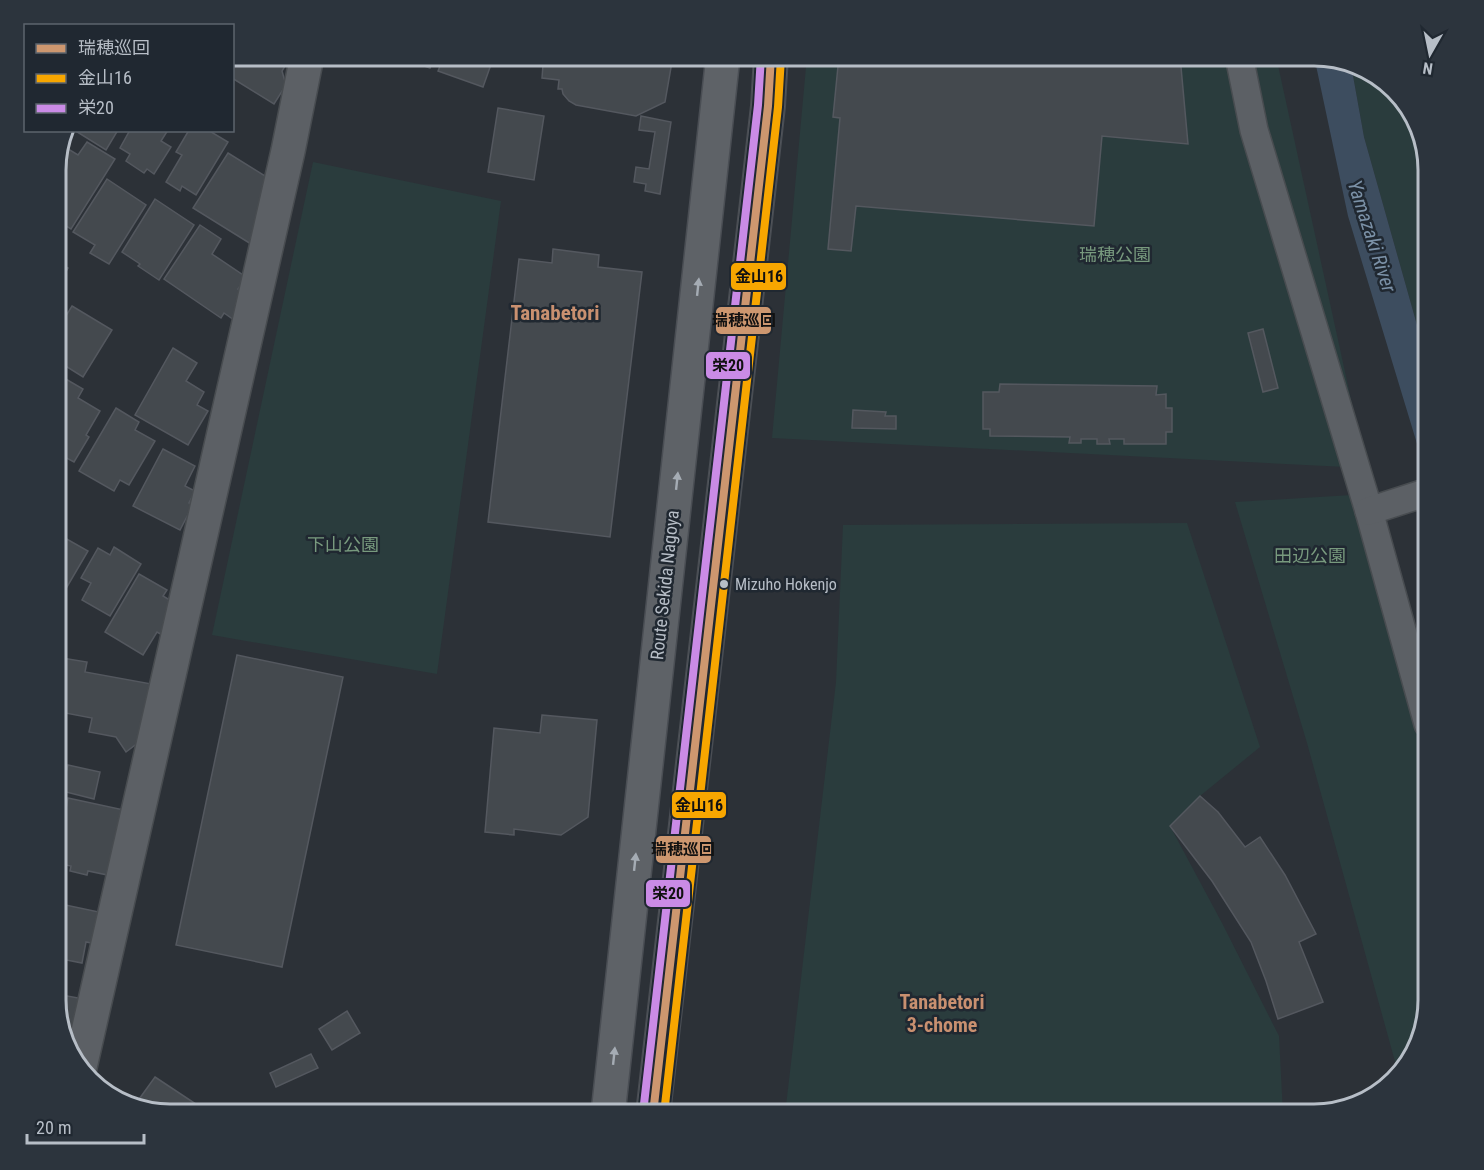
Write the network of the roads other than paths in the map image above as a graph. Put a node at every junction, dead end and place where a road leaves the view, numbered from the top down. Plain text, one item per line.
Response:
1 (305, 66) edge
2 (722, 66) edge
3 (770, 66) edge
4 (1241, 66) edge
5 (1418, 495) edge
6 (1380, 508) junction
7 (1418, 679) edge
8 (83, 1056) edge
9 (609, 1104) edge
10 (654, 1104) edge

1 - 8 street
9 -> 2 main road, Route Sekida Nagoya
3 - 10 main road
4 - 6 street
5 - 6 street
6 - 7 street

